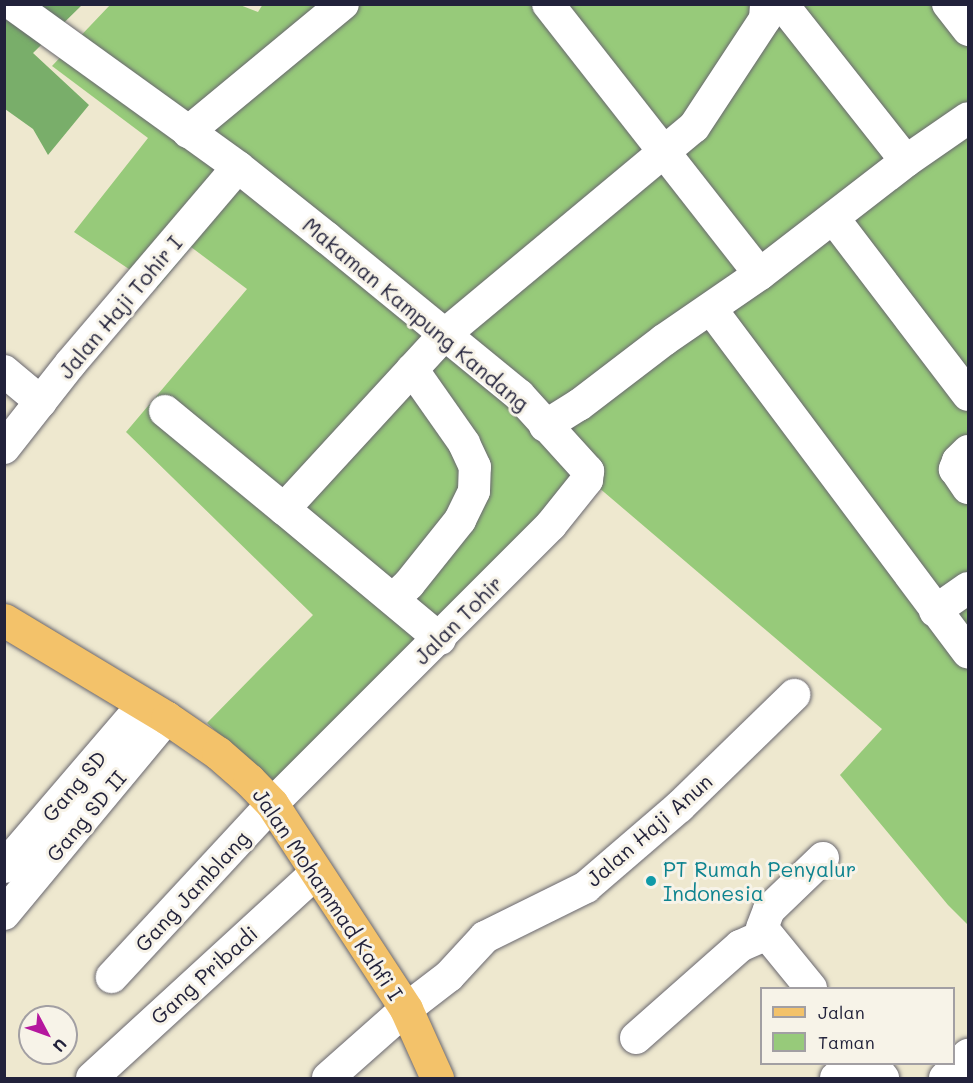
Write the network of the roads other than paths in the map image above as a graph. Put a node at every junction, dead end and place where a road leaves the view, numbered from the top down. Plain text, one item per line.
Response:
1 (12, 4) edge
2 (343, 4) edge
3 (548, 4) edge
4 (766, 4) edge
5 (782, 4) edge
6 (948, 4) edge
7 (969, 30) edge
8 (969, 118) edge
9 (188, 132) junction
10 (665, 154) junction
11 (906, 161) junction
12 (238, 167) junction
13 (834, 219) junction
14 (760, 274) junction
15 (711, 309) junction
16 (444, 335) junction
17 (412, 369) junction
18 (4, 371) edge
19 (969, 395) edge
20 (41, 402) junction
21 (165, 411) dead end
22 (545, 426) junction
23 (4, 448) edge
24 (969, 451) edge
25 (969, 488) edge
26 (284, 509) junction
27 (969, 588) edge
28 (393, 599) junction
29 (935, 611) junction
30 (4, 620) edge
31 (440, 639) junction
32 (969, 652) edge
33 (794, 695) dead end
34 (155, 712) junction
35 (272, 804) junction
36 (823, 858) dead end
37 (4, 867) edge
38 (316, 873) junction
39 (4, 914) edge
40 (765, 934) junction
41 (112, 977) dead end
42 (810, 987) edge
43 (406, 1009) junction
44 (636, 1038) dead end
45 (969, 1055) edge
46 (852, 1065) edge
47 (873, 1065) edge
48 (433, 1077) edge
49 (92, 1078) edge
50 (328, 1078) edge
51 (836, 1078) edge
52 (883, 1078) edge
53 (945, 1078) edge

1 - 9 street, Makaman Kampung Kandang
2 - 9 street
3 - 10 street
4 - 10 street
5 - 11 street
6 - 7 street
8 - 11 street, Makaman Kampung Kandang
9 - 12 street, Makaman Kampung Kandang
10 - 14 street
10 - 16 street
11 - 13 street, Makaman Kampung Kandang
12 - 16 street, Makaman Kampung Kandang
12 - 20 street, Jalan Haji Tohir I
13 - 14 street, Makaman Kampung Kandang
13 - 19 street
14 - 15 street, Makaman Kampung Kandang
15 - 22 street, Makaman Kampung Kandang
15 - 29 street
16 - 17 street
16 - 22 street, Makaman Kampung Kandang
17 - 26 street
17 - 28 street
18 - 20 street
20 - 23 street, Jalan Haji Tohir I
21 - 26 street
22 - 31 street, Jalan Tohir
24 - 25 street
26 - 28 street
27 - 29 street
28 - 31 street
29 - 32 street
30 - 34 main road, Jalan Mohammad Kahfi I
31 - 35 street, Jalan Tohir
33 - 43 street, Jalan Haji Anun
34 - 35 main road, Jalan Mohammad Kahfi I
34 - 37 street, Gang SD
34 - 39 street, Gang SD II
35 - 38 main road, Jalan Mohammad Kahfi I
35 - 41 street, Gang Jamblang
36 - 40 street
38 - 43 main road, Jalan Mohammad Kahfi I
38 - 49 street, Gang Pribadi
40 - 42 street
40 - 44 street
43 - 48 main road, Jalan Mohammad Kahfi I
43 - 50 street, Jalan Haji Anun
45 - 53 street
46 - 51 street
47 - 52 street

